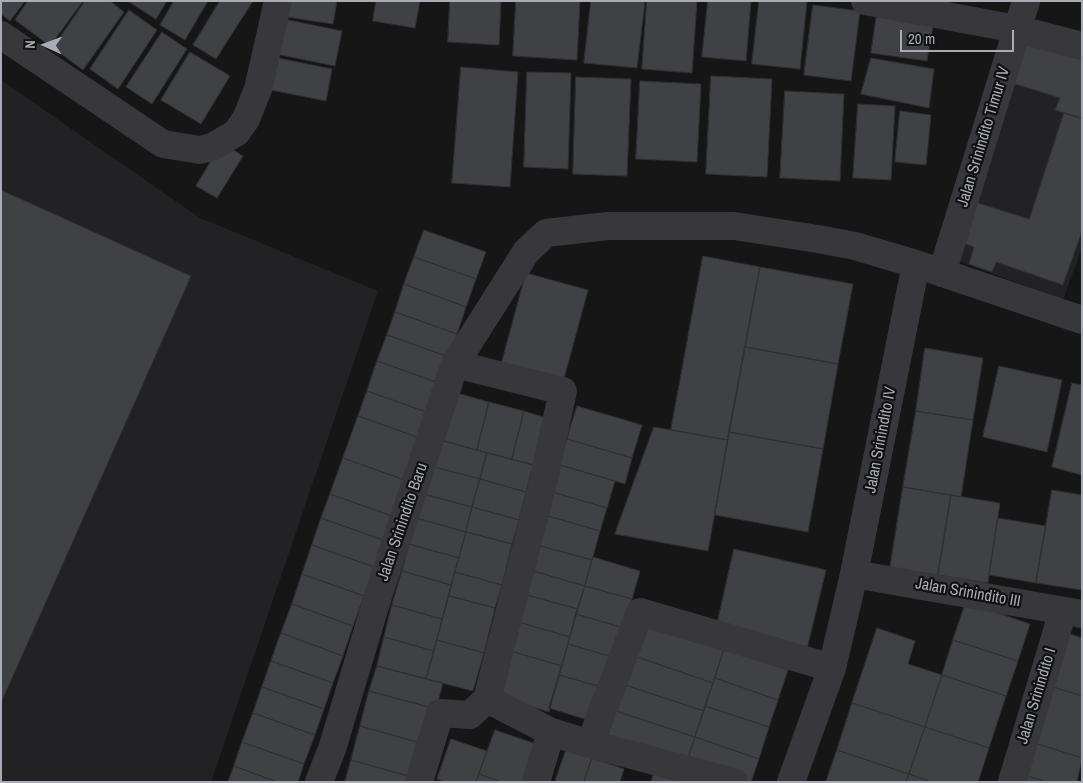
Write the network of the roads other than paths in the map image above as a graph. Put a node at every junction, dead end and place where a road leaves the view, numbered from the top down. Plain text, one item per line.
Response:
1 (278, 1) edge
2 (865, 1) edge
3 (1026, 1) edge
4 (1017, 29) junction
5 (1, 35) edge
6 (1082, 46) edge
7 (916, 264) junction
8 (942, 273) junction
9 (1082, 320) edge
10 (455, 364) junction
11 (854, 574) junction
12 (1072, 612) edge
13 (832, 668) junction
14 (487, 699) junction
15 (551, 732) junction
16 (590, 744) junction
17 (319, 782) edge
18 (419, 782) edge
19 (536, 782) edge
20 (734, 782) edge
21 (791, 782) edge
22 (1012, 782) edge

1 - 5 street
2 - 4 street
3 - 4 street, Jalan Srinindito Timur IV
4 - 6 street
4 - 8 street, Jalan Srinindito Timur IV
7 - 8 street
7 - 10 street, Jalan Srinindito Baru
7 - 11 street, Jalan Srinindito IV
8 - 9 street
10 - 14 street
10 - 17 street, Jalan Srinindito Baru
11 - 12 street, Jalan Srinindito III
11 - 13 street, Jalan Srinindito IV
12 - 22 street, Jalan Srinindito I
13 - 16 street
13 - 21 street, Jalan Srinindito IV
14 - 15 street
14 - 18 street
15 - 16 street
15 - 19 street
16 - 20 street

